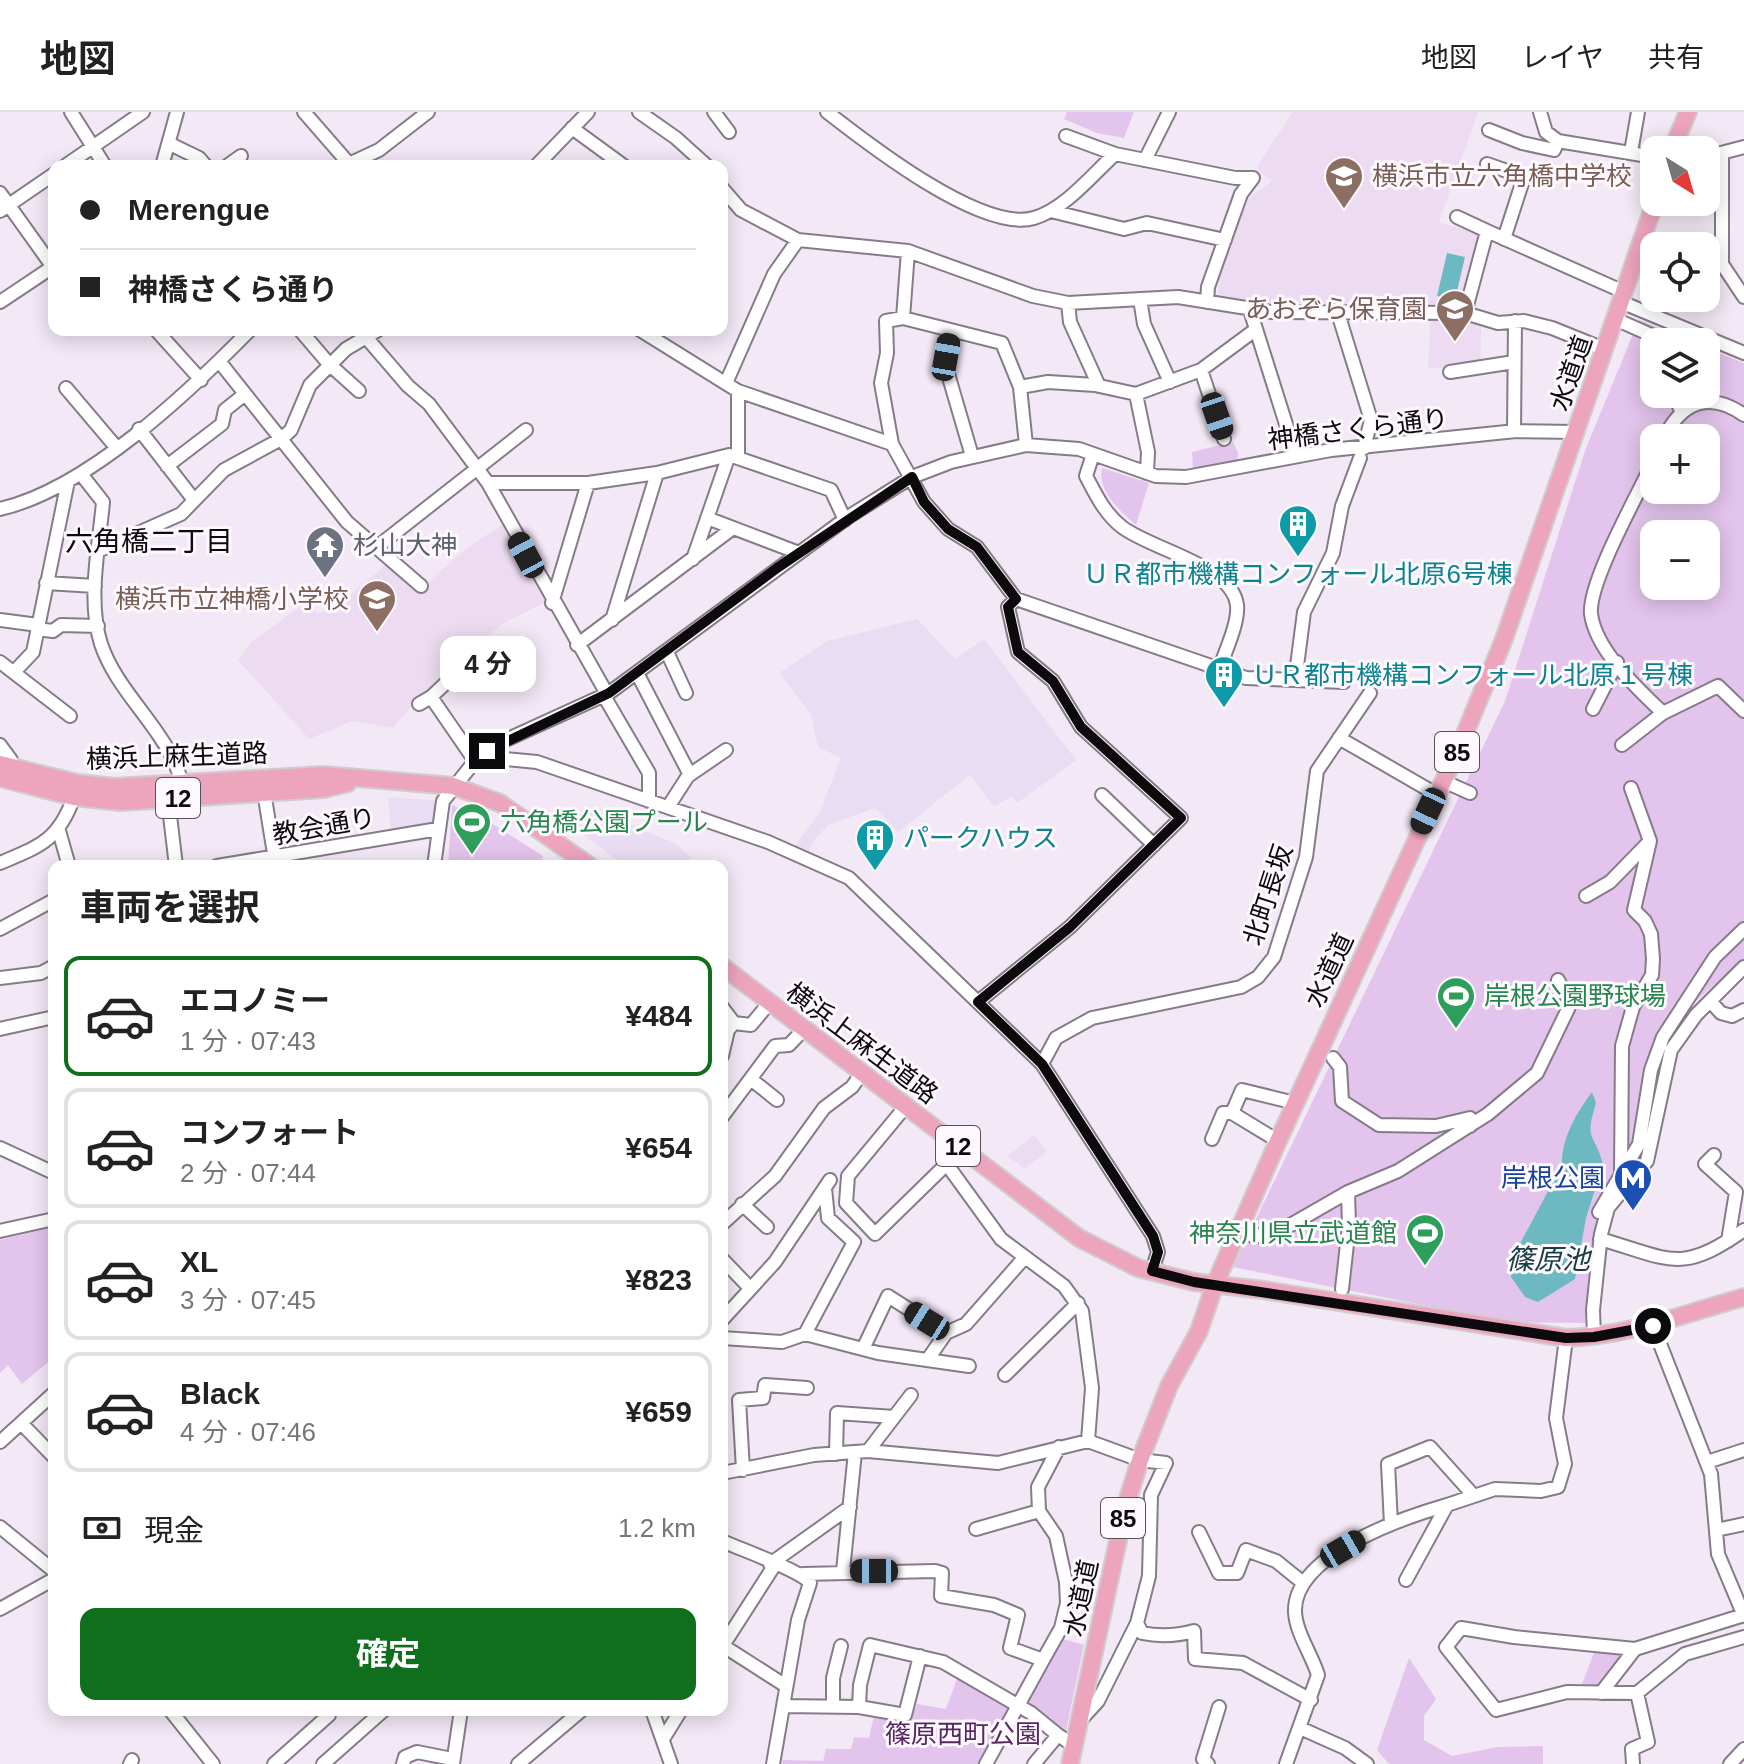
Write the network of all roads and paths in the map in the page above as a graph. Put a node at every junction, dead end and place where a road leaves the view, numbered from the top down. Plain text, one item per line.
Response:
1 (71, 112) edge
2 (143, 112) edge
3 (177, 112) edge
4 (304, 112) edge
5 (428, 112) edge
6 (588, 112) edge
7 (639, 112) edge
8 (714, 112) edge
9 (827, 112) edge
10 (1169, 112) edge
11 (1540, 112) edge
12 (1638, 112) edge
13 (1688, 112) edge
14 (572, 128) junction
15 (1489, 130) dead end
16 (729, 132) dead end
17 (1066, 136) dead end
18 (1678, 136) edge
19 (1558, 141) junction
20 (170, 144) junction
21 (93, 147) junction
22 (1744, 147) edge
23 (1631, 152) junction
24 (1722, 153) joint
25 (1115, 154) junction
26 (1640, 154) edge
27 (241, 156) dead end
28 (74, 160) edge
29 (101, 160) edge
30 (164, 160) edge
31 (201, 160) edge
32 (235, 160) edge
33 (346, 160) edge
34 (360, 160) edge
35 (542, 160) edge
36 (616, 160) edge
37 (700, 160) edge
38 (1145, 160) junction
39 (1487, 164) dead end
40 (48, 178) edge
41 (0, 193) edge
42 (728, 196) edge
43 (4, 208) edge
44 (1051, 211) junction
45 (1650, 216) edge
46 (1457, 217) dead end
47 (1487, 231) junction
48 (1504, 239) junction
49 (798, 240) junction
50 (1225, 240) junction
51 (908, 251) junction
52 (48, 263) edge
53 (48, 272) edge
54 (1623, 297) junction
55 (1744, 297) edge
56 (1140, 299) junction
57 (0, 302) edge
58 (1207, 302) junction
59 (1068, 303) junction
60 (1250, 310) junction
61 (1337, 310) junction
62 (1465, 313) junction
63 (903, 318) junction
64 (1615, 319) junction
65 (1515, 321) junction
66 (1255, 330) junction
67 (1640, 330) edge
68 (951, 331) junction
69 (161, 336) edge
70 (243, 336) edge
71 (305, 336) edge
72 (365, 336) joint
73 (650, 336) edge
74 (1604, 349) junction
75 (1744, 353) edge
76 (219, 361) junction
77 (1514, 362) junction
78 (329, 364) junction
79 (1201, 370) junction
80 (1450, 372) dead end
81 (201, 380) junction
82 (1170, 382) junction
83 (726, 383) junction
84 (1099, 386) junction
85 (1020, 387) junction
86 (66, 388) dead end
87 (359, 391) dead end
88 (738, 391) junction
89 (245, 394) junction
90 (1136, 394) junction
91 (1720, 402) edge
92 (1680, 408) edge
93 (1686, 408) edge
94 (1681, 411) junction
95 (1744, 415) edge
96 (1673, 424) edge
97 (139, 429) junction
98 (526, 430) dead end
99 (1514, 431) junction
100 (1576, 432) junction
101 (281, 439) junction
102 (1224, 439) dead end
103 (892, 444) junction
104 (1026, 445) junction
105 (116, 447) junction
106 (1362, 453) junction
107 (1093, 454) junction
108 (734, 456) junction
109 (972, 456) junction
110 (1296, 456) junction
111 (167, 466) junction
112 (474, 468) junction
113 (657, 473) junction
114 (1147, 473) junction
115 (81, 474) junction
116 (912, 477) junction
117 (68, 481) junction
118 (488, 483) junction
119 (588, 483) junction
120 (1640, 490) edge
121 (194, 500) junction
122 (0, 509) edge
123 (707, 518) junction
124 (845, 520) junction
125 (733, 528) junction
126 (377, 547) junction
127 (98, 551) junction
128 (799, 553) junction
129 (693, 559) junction
130 (46, 583) junction
131 (95, 586) junction
132 (421, 586) dead end
133 (1016, 599) junction
134 (552, 603) junction
135 (612, 620) junction
136 (0, 625) edge
137 (98, 626) junction
138 (37, 627) junction
139 (577, 645) junction
140 (667, 652) junction
141 (0, 662) edge
142 (468, 662) dead end
143 (1617, 662) junction
144 (15, 671) junction
145 (1219, 671) junction
146 (637, 673) junction
147 (1303, 680) junction
148 (1344, 682) dead end
149 (686, 693) dead end
150 (1370, 693) dead end
151 (605, 695) junction
152 (1593, 709) dead end
153 (1744, 711) edge
154 (1663, 713) junction
155 (70, 716) dead end
156 (1339, 738) junction
157 (0, 745) edge
158 (1622, 745) dead end
159 (726, 750) dead end
160 (475, 761) junction
161 (4, 772) edge
162 (690, 775) junction
163 (357, 780) junction
164 (182, 783) junction
165 (453, 786) junction
166 (1440, 787) junction
167 (1631, 788) dead end
168 (264, 792) junction
169 (1470, 793) dead end
170 (1102, 795) dead end
171 (74, 797) junction
172 (168, 799) junction
173 (649, 801) junction
174 (668, 807) junction
175 (438, 829) junction
176 (59, 831) junction
177 (1650, 841) junction
178 (1154, 845) junction
179 (67, 860) edge
180 (175, 860) edge
181 (275, 860) edge
182 (280, 860) edge
183 (435, 860) edge
184 (581, 860) edge
185 (0, 863) edge
186 (1586, 896) dead end
187 (48, 903) edge
188 (0, 929) edge
189 (1744, 929) edge
190 (1744, 967) edge
191 (48, 969) edge
192 (728, 970) edge
193 (0, 978) edge
194 (1558, 980) dead end
195 (1710, 1001) junction
196 (770, 1002) junction
197 (978, 1002) junction
198 (1744, 1010) edge
199 (728, 1015) edge
200 (48, 1018) edge
201 (734, 1023) junction
202 (0, 1029) edge
203 (804, 1029) junction
204 (728, 1030) edge
205 (1333, 1058) dead end
206 (1042, 1064) junction
207 (862, 1073) junction
208 (752, 1080) junction
209 (777, 1100) dead end
210 (1295, 1103) junction
211 (728, 1106) edge
212 (906, 1106) junction
213 (1232, 1113) junction
214 (1470, 1126) junction
215 (1212, 1139) dead end
216 (1278, 1141) junction
217 (0, 1148) edge
218 (962, 1149) junction
219 (1714, 1155) dead end
220 (948, 1166) junction
221 (48, 1170) edge
222 (1621, 1175) junction
223 (1348, 1192) junction
224 (742, 1204) junction
225 (728, 1218) edge
226 (48, 1220) edge
227 (767, 1227) dead end
228 (1744, 1230) edge
229 (0, 1231) edge
230 (1254, 1237) dead end
231 (1600, 1239) junction
232 (1728, 1241) junction
233 (1025, 1257) junction
234 (728, 1265) edge
235 (1152, 1271) junction
236 (1215, 1284) junction
237 (1587, 1285) dead end
238 (749, 1287) junction
239 (1342, 1289) dead end
240 (1744, 1297) edge
241 (728, 1302) edge
242 (1083, 1307) junction
243 (1653, 1326) junction
244 (946, 1333) junction
245 (805, 1334) junction
246 (1594, 1337) junction
247 (728, 1338) edge
248 (1566, 1338) junction
249 (863, 1349) junction
250 (928, 1359) junction
251 (969, 1366) dead end
252 (1005, 1375) dead end
253 (807, 1388) dead end
254 (911, 1395) dead end
255 (48, 1398) edge
256 (894, 1417) junction
257 (21, 1423) junction
258 (1088, 1441) junction
259 (0, 1442) edge
260 (1059, 1447) junction
261 (1744, 1450) edge
262 (48, 1451) edge
263 (862, 1452) junction
264 (836, 1454) junction
265 (1140, 1460) junction
266 (1707, 1462) junction
267 (743, 1470) junction
268 (728, 1472) edge
269 (1474, 1496) junction
270 (1447, 1505) junction
271 (850, 1507) junction
272 (1039, 1511) junction
273 (1391, 1524) junction
274 (1744, 1524) edge
275 (0, 1527) edge
276 (976, 1529) dead end
277 (1716, 1530) junction
278 (1199, 1532) dead end
279 (728, 1544) edge
280 (772, 1565) junction
281 (48, 1566) edge
282 (843, 1571) junction
283 (803, 1574) junction
284 (1406, 1580) dead end
285 (48, 1582) edge
286 (1302, 1582) junction
287 (0, 1609) edge
288 (1743, 1611) edge
289 (1137, 1623) junction
290 (728, 1635) edge
291 (1744, 1637) edge
292 (841, 1646) dead end
293 (728, 1649) edge
294 (1635, 1649) junction
295 (920, 1656) junction
296 (1043, 1660) junction
297 (786, 1686) junction
298 (1601, 1693) junction
299 (1637, 1693) junction
300 (1311, 1700) junction
301 (1017, 1705) junction
302 (783, 1706) junction
303 (833, 1706) junction
304 (859, 1707) junction
305 (1219, 1707) dead end
306 (180, 1716) edge
307 (328, 1716) edge
308 (377, 1716) edge
309 (460, 1716) edge
310 (575, 1716) edge
311 (654, 1716) edge
312 (677, 1716) edge
313 (1078, 1723) junction
314 (1300, 1728) junction
315 (1058, 1735) junction
316 (663, 1739) junction
317 (1073, 1745) junction
318 (452, 1762) edge
319 (213, 1764) edge
320 (274, 1764) edge
321 (323, 1764) edge
322 (403, 1764) edge
323 (518, 1764) edge
324 (671, 1764) edge
325 (773, 1764) edge
326 (986, 1764) edge
327 (1034, 1764) edge
328 (1070, 1764) edge
329 (1208, 1764) edge
330 (1286, 1764) edge
331 (1367, 1764) edge
332 (1633, 1764) edge

1 - 21 street
2 - 21 street
3 - 20 street
4 - 33 street
5 - 34 street
6 - 14 street
7 - 37 street
8 - 16 street
9 - 44 street
10 - 38 street
11 - 19 street
12 - 23 street
13 - 18 main road
14 - 35 street
14 - 36 street
15 - 19 street
17 - 25 street
19 - 23 street
20 - 30 street
20 - 31 street
21 - 28 street
21 - 29 street
22 - 24 street
23 - 26 street
24 - 55 street
25 - 38 street
25 - 44 street
27 - 32 street
38 - 50 street
39 - 48 street
40 - 43 street
41 - 43 street
42 - 49 street
43 - 52 street
44 - 50 street
45 - 54 main road, 水道道 / 85
46 - 47 street
47 - 48 street
47 - 62 street
48 - 54 street
49 - 51 street
49 - 83 street
50 - 58 street
51 - 59 street
51 - 63 street
53 - 57 street
54 - 64 main road, 水道道 / 85
54 - 75 street
56 - 58 street
56 - 59 street
56 - 82 street
58 - 60 street
59 - 84 street
60 - 61 street
60 - 66 street
61 - 62 street
61 - 106 street
62 - 65 street
63 - 68 street
63 - 103 street
64 - 67 street
64 - 74 main road, 水道道 / 85
65 - 74 street
65 - 77 street
66 - 79 street
66 - 110 street
68 - 85 street
68 - 109 street
69 - 81 street
70 - 76 street
71 - 78 street
72 - 78 street
72 - 112 street
73 - 83 street
74 - 100 main road, 水道道 / 85
76 - 81 street
76 - 89 street
77 - 80 street
77 - 99 street
78 - 87 street
78 - 101 street
79 - 82 street
79 - 102 street
81 - 97 street
82 - 90 street
83 - 88 street
84 - 85 street
84 - 90 street
85 - 104 street
86 - 105 street
88 - 103 street
88 - 108 street
89 - 101 street
89 - 111 street
90 - 114 street
91 - 95 street
92 - 94 street
93 - 94 street
94 - 96 street
97 - 105 street
97 - 111 street
98 - 112 street
99 - 100 street, 神橋さくら通り
99 - 106 street, 神橋さくら通り
100 - 166 main road, 水道道 / 85
101 - 121 street
101 - 126 street
103 - 116 street
104 - 107 street, 神橋さくら通り
104 - 109 street, 神橋さくら通り
105 - 115 street
106 - 110 street, 神橋さくら通り
106 - 147 street
107 - 114 street, 神橋さくら通り
107 - 145 street
108 - 113 street
108 - 123 street
108 - 124 street
109 - 116 street, 神橋さくら通り
110 - 114 street, 神橋さくら通り
111 - 121 street
112 - 118 street
112 - 126 street
113 - 119 street
113 - 135 street
115 - 117 street
115 - 127 street
116 - 124 street, 神橋さくら通り
116 - 133 street
117 - 122 street
117 - 130 street
118 - 119 street
118 - 134 street
119 - 134 street
120 - 143 street
121 - 127 street
123 - 125 street
123 - 129 street
124 - 128 street, 神橋さくら通り
125 - 128 street
125 - 129 street
126 - 132 street
127 - 131 street
128 - 140 street, 神橋さくら通り
129 - 135 street
130 - 131 street
130 - 138 street
131 - 137 street
133 - 145 street
133 - 178 street
134 - 139 street
135 - 139 street
136 - 138 street
137 - 138 street
137 - 164 street
138 - 144 street
139 - 151 street
140 - 146 street, 神橋さくら通り
140 - 149 street
141 - 144 street
142 - 160 street
143 - 152 street
143 - 154 street
144 - 155 street
145 - 147 street
146 - 151 street, 神橋さくら通り
146 - 162 street
147 - 148 street
150 - 156 street, 北町長坂
151 - 160 street, 神橋さくら通り
151 - 173 street
153 - 154 street
154 - 158 street
156 - 166 street
156 - 206 street, 北町長坂
157 - 161 street
159 - 162 street
160 - 165 street, 神橋さくら通り
160 - 173 street
161 - 164 main road, 横浜上麻生道路 / 12
161 - 171 main road, 横浜上麻生道路 / 12
162 - 174 street
163 - 164 main road, 横浜上麻生道路 / 12
163 - 165 main road, 横浜上麻生道路 / 12
163 - 168 main road, 横浜上麻生道路 / 12
165 - 175 street
165 - 184 main road, 横浜上麻生道路 / 12
166 - 169 street
166 - 210 main road, 水道道 / 85
167 - 177 street
168 - 172 main road, 横浜上麻生道路 / 12
168 - 181 street
170 - 178 street
171 - 172 main road, 横浜上麻生道路 / 12
171 - 176 street
172 - 180 street
173 - 174 street
174 - 197 street
175 - 182 street, 教会通り
175 - 183 street
176 - 179 street
176 - 185 street
177 - 186 street
177 - 222 street
178 - 197 street
187 - 188 street
189 - 222 street
190 - 195 street
191 - 193 street
192 - 196 main road, 横浜上麻生道路 / 12
194 - 214 street
195 - 198 street
195 - 231 street
196 - 201 street
196 - 203 main road, 横浜上麻生道路 / 12
197 - 206 street
199 - 201 street
200 - 202 street
201 - 204 street
203 - 207 main road, 横浜上麻生道路 / 12
203 - 208 street
205 - 214 street
206 - 235 street
207 - 212 main road, 横浜上麻生道路 / 12
207 - 224 street
208 - 209 street
208 - 211 street
210 - 213 street
210 - 216 main road, 水道道 / 85
212 - 218 main road, 横浜上麻生道路 / 12
212 - 220 street
213 - 215 street
213 - 216 street
214 - 223 street
216 - 236 main road, 水道道 / 85
217 - 221 street
218 - 220 street
218 - 235 main road, 横浜上麻生道路 / 12
219 - 232 street
220 - 233 street
222 - 237 street
223 - 230 street
223 - 239 street
224 - 225 street
224 - 227 street
226 - 229 street
228 - 232 street
231 - 232 street
231 - 246 street
233 - 242 street
233 - 244 street
234 - 238 street
235 - 236 main road, 横浜上麻生道路 / 12
236 - 248 main road, 横浜上麻生道路 / 12
236 - 265 main road, 水道道 / 85
238 - 241 street
238 - 245 street
240 - 243 main road, 横浜上麻生道路 / 12
242 - 252 street
242 - 258 street
243 - 246 main road, 横浜上麻生道路 / 12
243 - 266 street
244 - 249 street
244 - 250 street
245 - 247 street
245 - 249 street
246 - 248 main road, 横浜上麻生道路 / 12
248 - 269 street
249 - 250 street
250 - 251 street
253 - 267 street
254 - 256 street
255 - 257 street
256 - 263 street
256 - 264 street
257 - 259 street
257 - 262 street
258 - 260 street
258 - 265 street
260 - 263 street
260 - 272 street
261 - 266 street
263 - 264 street
263 - 271 street
264 - 267 street
265 - 289 street
265 - 313 main road, 水道道 / 85
266 - 277 street
267 - 268 street
269 - 270 street
269 - 273 street
270 - 273 street
270 - 284 street
271 - 280 street
271 - 282 street
272 - 276 street
272 - 296 street
273 - 286 street
274 - 277 street
275 - 281 street
277 - 288 street
278 - 286 street
279 - 280 street
280 - 283 street
280 - 290 street
282 - 283 street
282 - 296 street
283 - 297 street
285 - 287 street
286 - 300 street
288 - 294 street
289 - 300 street
289 - 313 street
291 - 299 street
292 - 303 street
293 - 297 street
294 - 298 street
294 - 298 street
295 - 301 street
295 - 304 street
295 - 304 street
296 - 301 street
297 - 302 street
298 - 299 street
299 - 332 street
300 - 314 street
301 - 315 street
301 - 326 street
302 - 303 street
302 - 325 street
303 - 304 street
305 - 329 street
306 - 319 street
307 - 320 street
308 - 321 street
309 - 318 street
310 - 323 street
311 - 316 street
312 - 316 street
313 - 317 main road, 水道道 / 85
314 - 330 street
314 - 331 street
315 - 317 street
315 - 327 street
316 - 324 street
317 - 328 main road, 水道道 / 85
318 - 322 street

